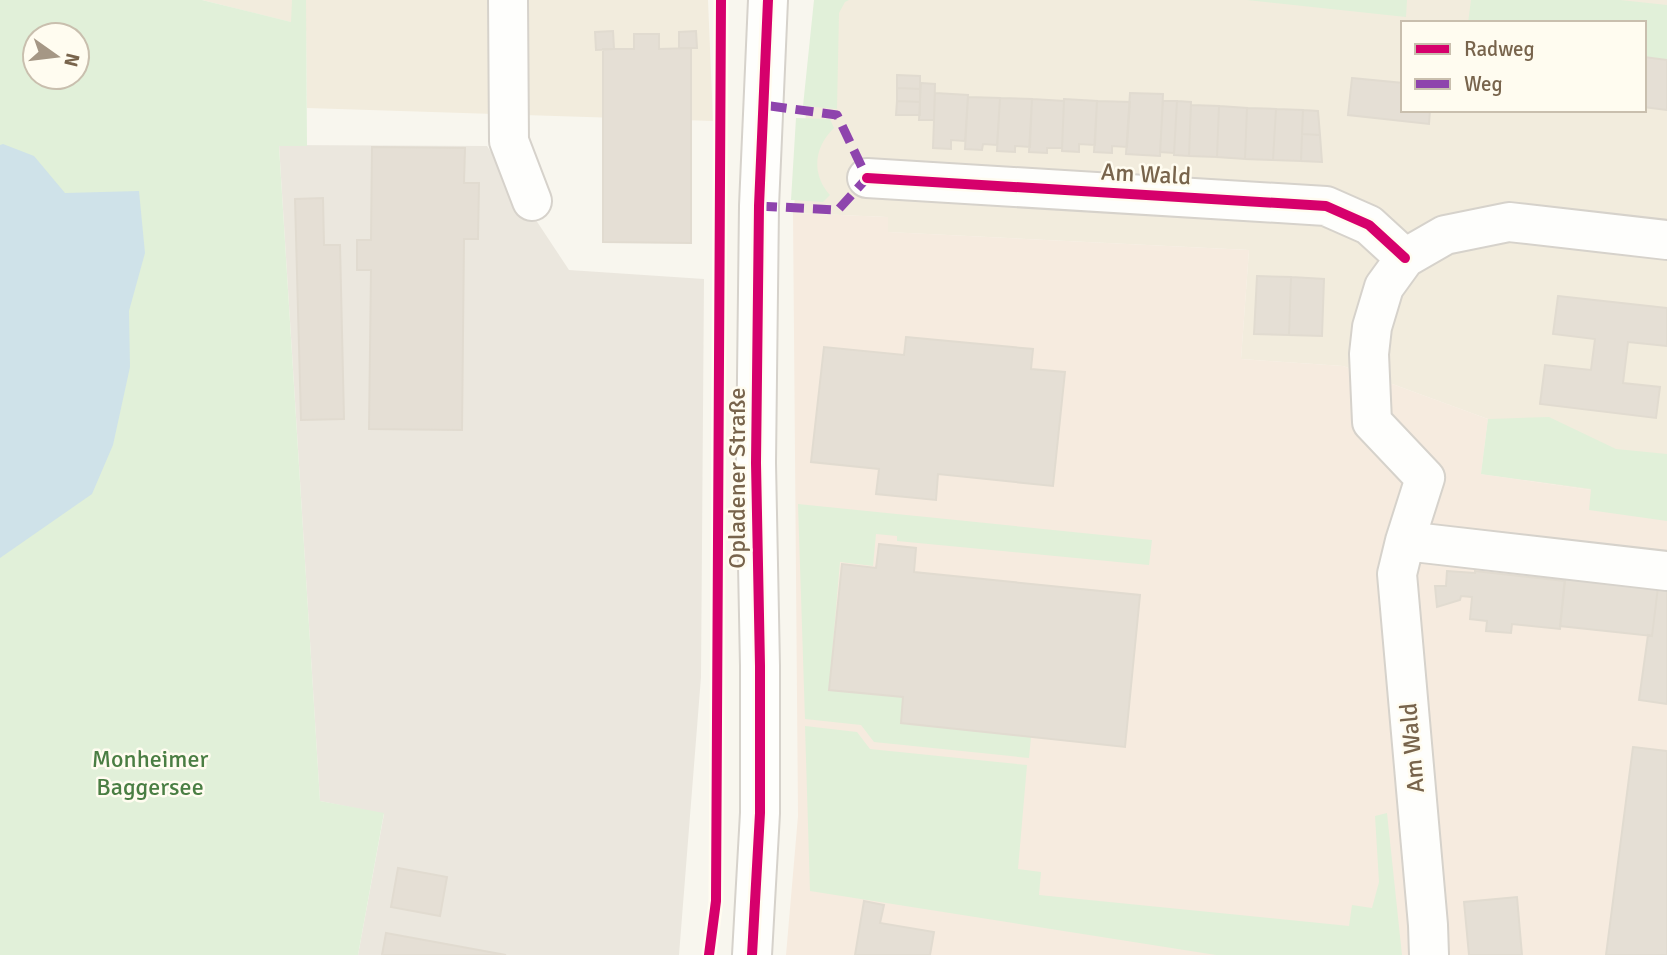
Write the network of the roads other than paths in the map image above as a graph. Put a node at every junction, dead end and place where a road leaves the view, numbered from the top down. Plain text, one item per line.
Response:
1 (508, 0) edge
2 (768, 0) edge
3 (867, 178) dead end
4 (533, 201) dead end
5 (1667, 240) edge
6 (1405, 258) junction
7 (1405, 541) junction
8 (1667, 571) edge
9 (751, 955) edge
10 (1429, 955) edge

1 - 4 street
2 - 9 street, Opladener Straße
3 - 6 street, Am Wald
5 - 6 street
6 - 7 street, Am Wald
7 - 8 street
7 - 10 street, Am Wald

